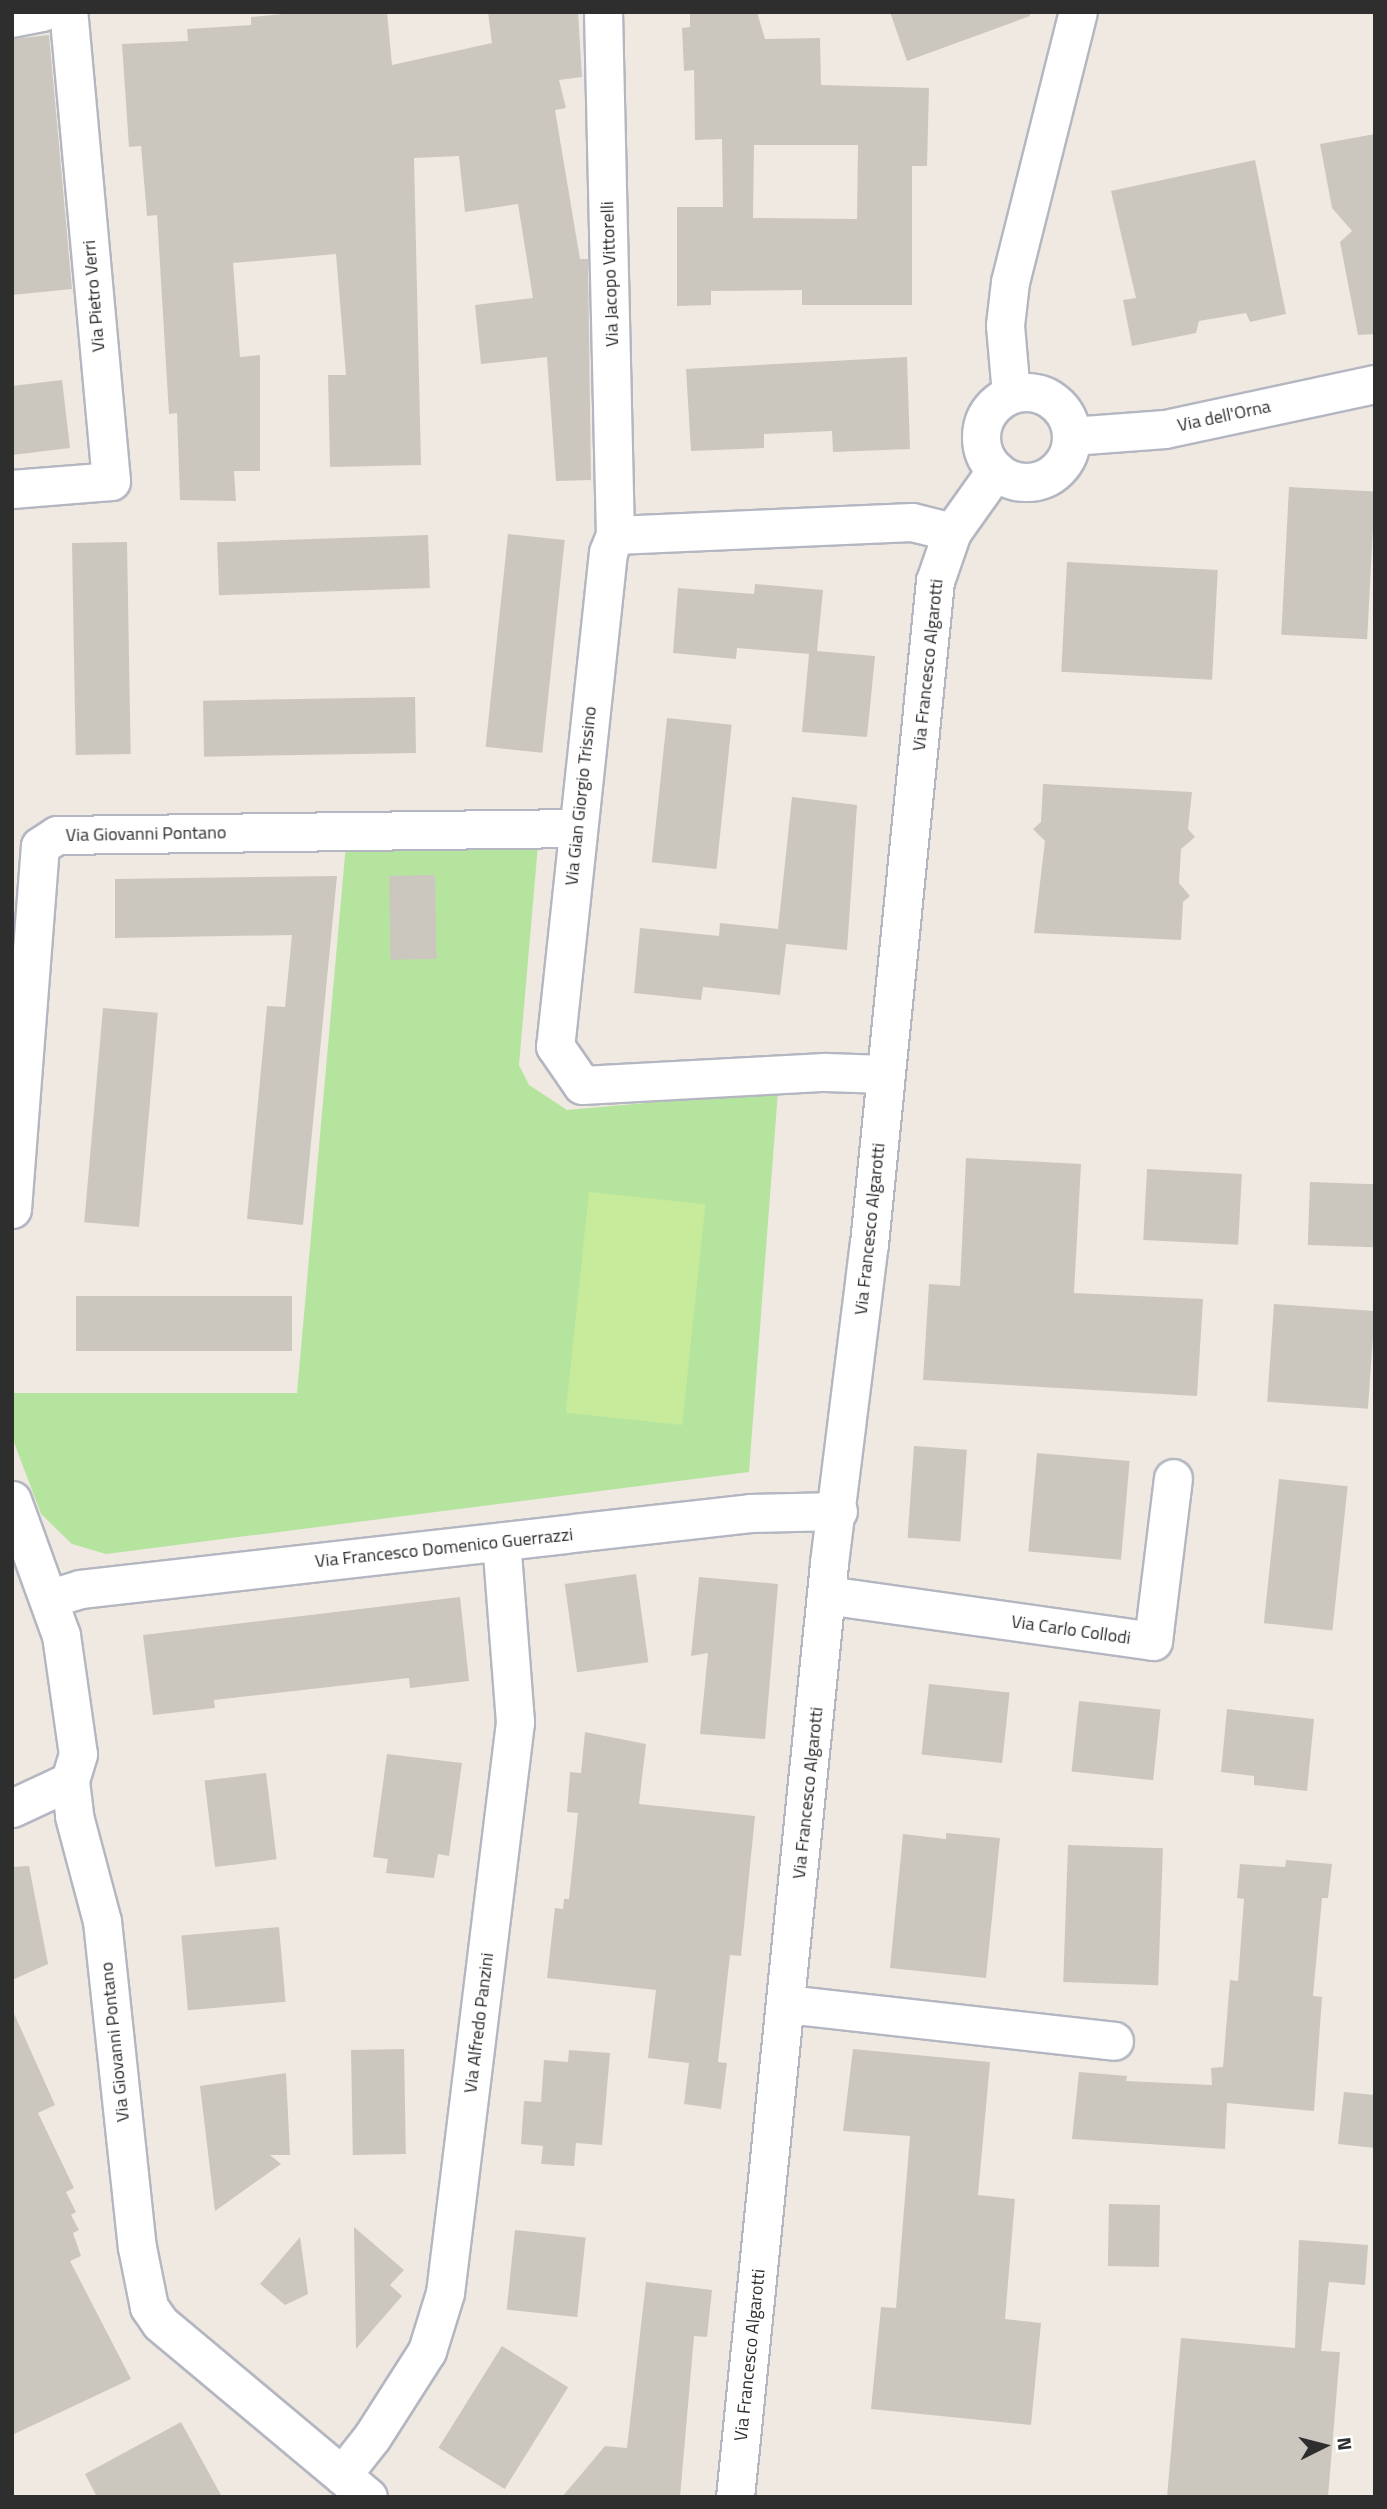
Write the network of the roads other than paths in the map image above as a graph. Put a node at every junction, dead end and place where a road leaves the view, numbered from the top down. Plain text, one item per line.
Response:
1 (42, 12) edge
2 (68, 12) edge
3 (603, 12) edge
4 (1078, 12) edge
5 (12, 18) edge
6 (1375, 384) edge
7 (1011, 394) junction
8 (1071, 436) junction
9 (996, 470) junction
10 (12, 489) edge
11 (952, 532) junction
12 (615, 535) junction
13 (578, 828) junction
14 (886, 1074) junction
15 (12, 1209) edge
16 (1172, 1478) dead end
17 (12, 1500) edge
18 (838, 1511) junction
19 (501, 1542) junction
20 (826, 1595) junction
21 (51, 1598) junction
22 (70, 1782) junction
23 (12, 1808) edge
24 (786, 2004) junction
25 (1114, 2040) dead end
26 (355, 2486) edge
27 (735, 2497) edge

1 - 5 street
2 - 10 street, Via Pietro Verri
3 - 12 street, Via Jacopo Vittorelli
4 - 7 street
6 - 8 street, Via dell'Orna
7 - 8 street
7 - 9 street
8 - 9 street
9 - 11 street, Via Francesco Algarotti
11 - 12 street
11 - 14 street, Via Francesco Algarotti
12 - 13 street, Via Gian Giorgio Trissino
13 - 14 street, Via Gian Giorgio Trissino
13 - 15 street, Via Giovanni Pontano
14 - 18 street, Via Francesco Algarotti
16 - 20 street, Via Carlo Collodi
17 - 21 street, Via Giovanni Pontano
18 - 19 street, Via Francesco Domenico Guerrazzi
18 - 20 street, Via Francesco Algarotti
19 - 21 street, Via Francesco Domenico Guerrazzi
19 - 26 street, Via Alfredo Panzini
20 - 24 street, Via Francesco Algarotti
21 - 22 street, Via Giovanni Pontano
22 - 23 street
22 - 26 street, Via Giovanni Pontano
24 - 25 street
24 - 27 street, Via Francesco Algarotti

